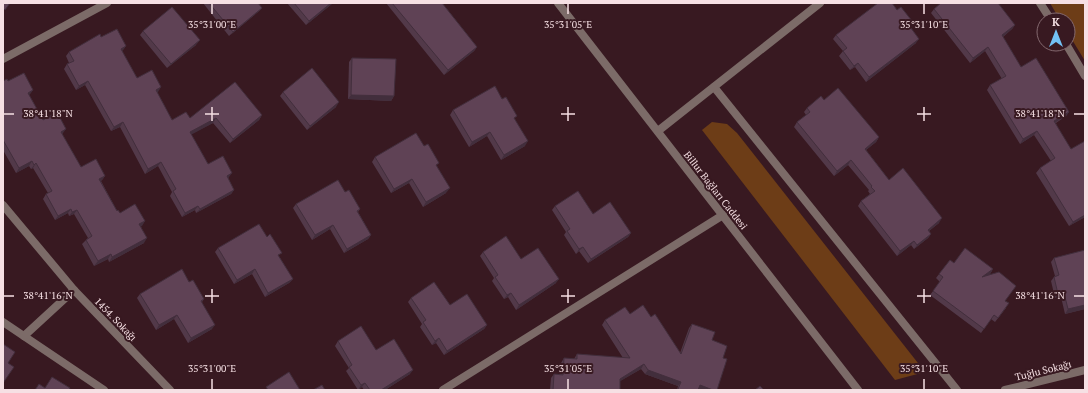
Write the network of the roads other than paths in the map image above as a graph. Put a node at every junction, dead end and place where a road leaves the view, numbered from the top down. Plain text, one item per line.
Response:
1 (107, 3) edge
2 (558, 3) edge
3 (820, 3) edge
4 (1040, 3) edge
5 (1046, 12) edge
6 (1071, 52) edge
7 (3, 59) edge
8 (1085, 76) edge
9 (714, 87) junction
10 (658, 131) junction
11 (3, 205) edge
12 (723, 215) junction
13 (74, 290) junction
14 (3, 322) edge
15 (24, 336) junction
16 (1085, 370) edge
17 (104, 390) edge
18 (170, 390) edge
19 (443, 390) edge
20 (858, 390) edge
21 (957, 390) edge
22 (1006, 390) edge

1 - 7 street
2 - 10 street, Billur Bağları Caddesi
3 - 9 street
4 - 5 street
6 - 8 street
9 - 10 street
9 - 21 street
10 - 12 street, Billur Bağları Caddesi
11 - 13 street, 1454. Sokağı
12 - 19 street
12 - 20 street, Billur Bağları Caddesi
13 - 15 street
13 - 18 street, 1454. Sokağı
14 - 15 street
15 - 17 street
16 - 22 street, Tuğlu Sokağı

